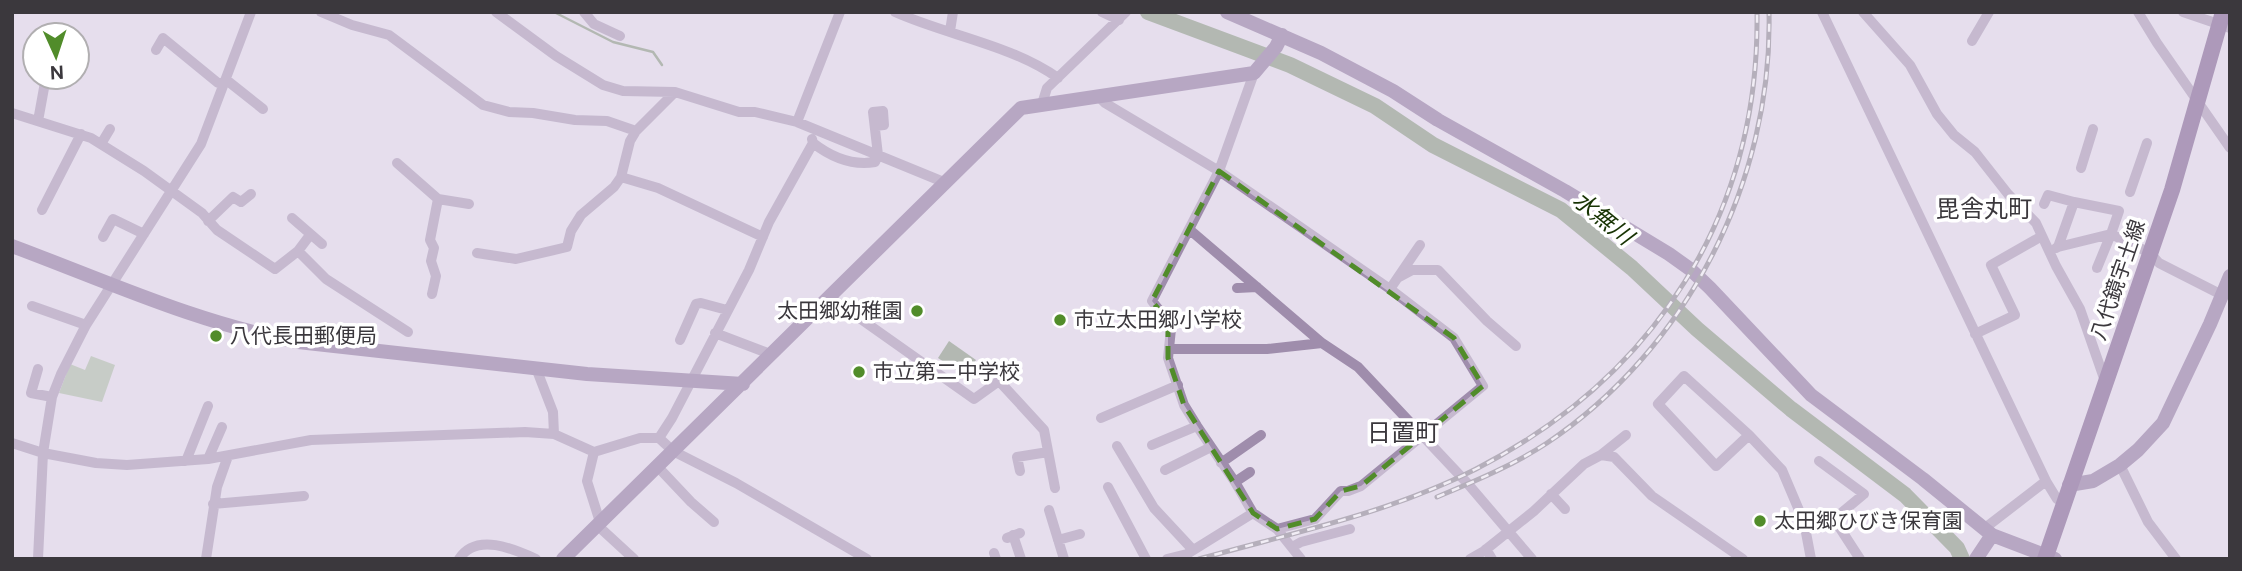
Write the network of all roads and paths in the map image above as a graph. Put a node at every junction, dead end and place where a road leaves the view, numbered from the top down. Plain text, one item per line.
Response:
1 (251, 12) edge
2 (321, 12) edge
3 (496, 12) edge
4 (584, 12) edge
5 (839, 12) edge
6 (895, 12) edge
7 (953, 12) edge
8 (1102, 12) edge
9 (1227, 12) edge
10 (1822, 12) edge
11 (1863, 12) edge
12 (1989, 12) edge
13 (2138, 12) edge
14 (2183, 12) edge
15 (1123, 16) edge
16 (2224, 21) edge
17 (950, 31) junction
18 (620, 36) dead end
19 (1279, 41) junction
20 (1972, 41) dead end
21 (156, 50) dead end
22 (1257, 69) junction
23 (1058, 78) junction
24 (225, 83) junction
25 (43, 91) edge
26 (675, 92) junction
27 (1098, 96) junction
28 (2197, 101) junction
29 (1042, 104) junction
30 (263, 109) dead end
31 (12, 113) edge
32 (38, 121) junction
33 (797, 122) junction
34 (875, 126) dead end
35 (810, 128) junction
36 (110, 129) dead end
37 (2093, 129) dead end
38 (636, 131) junction
39 (81, 134) junction
40 (813, 143) junction
41 (2147, 143) dead end
42 (101, 144) junction
43 (2230, 148) edge
44 (878, 155) junction
45 (397, 163) dead end
46 (2081, 168) dead end
47 (1219, 171) junction
48 (621, 177) junction
49 (946, 183) junction
50 (170, 191) junction
51 (2130, 192) dead end
52 (251, 194) dead end
53 (438, 199) junction
54 (2074, 202) junction
55 (469, 204) dead end
56 (2043, 204) dead end
57 (42, 210) dead end
58 (292, 218) dead end
59 (208, 220) junction
60 (1189, 230) junction
61 (144, 234) junction
62 (2111, 234) junction
63 (310, 235) junction
64 (2042, 236) junction
65 (103, 237) dead end
66 (763, 237) junction
67 (322, 244) dead end
68 (1420, 245) dead end
69 (12, 246) edge
70 (2053, 249) junction
71 (298, 251) junction
72 (477, 253) dead end
73 (2150, 254) junction
74 (2097, 268) dead end
75 (2230, 276) edge
76 (1399, 277) junction
77 (111, 284) junction
78 (1257, 287) junction
79 (1237, 288) dead end
80 (1390, 289) junction
81 (432, 294) dead end
82 (2222, 295) junction
83 (831, 298) junction
84 (32, 306) dead end
85 (727, 310) junction
86 (86, 325) junction
87 (408, 332) dead end
88 (715, 333) junction
89 (1975, 334) junction
90 (680, 340) dead end
91 (1322, 343) junction
92 (1516, 345) dead end
93 (1170, 349) junction
94 (769, 358) junction
95 (536, 368) junction
96 (38, 369) dead end
97 (691, 380) junction
98 (2105, 381) junction
99 (743, 384) junction
100 (1178, 385) junction
101 (52, 397) junction
102 (208, 406) dead end
103 (1101, 418) dead end
104 (1197, 426) junction
105 (222, 427) dead end
106 (554, 434) junction
107 (1262, 435) dead end
108 (1423, 435) junction
109 (1626, 435) dead end
110 (1749, 435) junction
111 (659, 438) junction
112 (12, 443) edge
113 (1152, 445) dead end
114 (1118, 446) dead end
115 (1212, 447) junction
116 (673, 451) junction
117 (594, 452) junction
118 (1048, 452) junction
119 (43, 453) junction
120 (1601, 455) junction
121 (228, 456) junction
122 (208, 459) junction
123 (187, 461) junction
124 (1819, 461) dead end
125 (1221, 463) junction
126 (2120, 465) junction
127 (657, 466) junction
128 (1165, 470) dead end
129 (1020, 471) dead end
130 (1250, 472) dead end
131 (2046, 481) junction
132 (1235, 482) junction
133 (2069, 485) junction
134 (1055, 488) dead end
135 (1108, 492) dead end
136 (1551, 494) junction
137 (304, 496) dead end
138 (2064, 503) junction
139 (213, 504) junction
140 (1565, 509) dead end
141 (1053, 513) dead end
142 (1253, 513) junction
143 (714, 522) dead end
144 (598, 524) junction
145 (1277, 529) junction
146 (1350, 529) dead end
147 (1508, 531) junction
148 (1988, 532) junction
149 (1080, 534) dead end
150 (1013, 536) dead end
151 (1058, 540) junction
152 (1292, 547) junction
153 (1193, 550) junction
154 (1489, 554) edge
155 (1979, 556) edge
156 (2049, 557) edge
157 (38, 559) edge
158 (205, 559) edge
159 (459, 559) edge
160 (536, 559) edge
161 (563, 559) edge
162 (634, 559) edge
163 (867, 559) edge
164 (1021, 559) edge
165 (1064, 559) edge
166 (1146, 559) edge
167 (1167, 559) edge
168 (1301, 559) edge
169 (1470, 559) edge
170 (1532, 559) edge
171 (1743, 559) edge
172 (1811, 559) edge
173 (1860, 559) edge
174 (2176, 559) edge

1 - 24 street
2 - 38 street
3 - 26 street
4 - 18 street
5 - 33 street
6 - 17 street
7 - 17 street
8 - 15 street
9 - 19 street
10 - 89 street
11 - 64 street
12 - 20 street
13 - 28 street
14 - 16 street
15 - 23 street
16 - 28 main road, 八代鏡宇土線
17 - 23 street
19 - 22 street
19 - 148 street
21 - 24 street
22 - 27 street
22 - 47 street
23 - 29 street
24 - 30 street
24 - 50 street
25 - 32 street
26 - 33 street
26 - 38 street
27 - 29 street
27 - 47 street
28 - 43 street
28 - 73 main road, 八代鏡宇土線
29 - 49 street
31 - 32 street
32 - 39 street
33 - 35 street
34 - 44 street
35 - 40 street
35 - 44 street
36 - 42 street
37 - 46 street
38 - 48 street
39 - 42 street
39 - 57 street
40 - 44 street
40 - 66 street
41 - 51 street
42 - 50 street
44 - 49 street
45 - 53 street
47 - 60 street
47 - 80 street
48 - 66 street
48 - 72 street
49 - 83 street
50 - 59 street
50 - 61 street
52 - 59 street
53 - 55 street
53 - 81 street
54 - 56 street
54 - 62 street
54 - 70 street
58 - 63 street
59 - 71 street
60 - 78 street
60 - 93 street
61 - 65 street
61 - 77 street
62 - 70 street
62 - 73 street
62 - 74 street
63 - 67 street
63 - 71 street
64 - 70 street
64 - 89 street
66 - 85 street
68 - 76 street
69 - 77 street
70 - 98 street
71 - 87 street
73 - 82 street
73 - 98 main road, 八代鏡宇土線
75 - 82 street
76 - 80 street
76 - 92 street
77 - 86 street
77 - 95 street
78 - 79 street
78 - 91 street
80 - 108 street
82 - 126 street
83 - 94 street
83 - 118 street
84 - 86 street
85 - 88 street
85 - 90 street
86 - 101 street
88 - 94 street
88 - 97 street
89 - 131 street
91 - 93 street
91 - 108 street
93 - 100 street
94 - 99 street
95 - 97 street
95 - 106 street
96 - 101 street
97 - 99 street
97 - 111 street
98 - 133 main road, 八代鏡宇土線
99 - 116 street
100 - 103 street
100 - 104 street
101 - 119 street
102 - 123 street
104 - 113 street
104 - 115 street
105 - 122 street
106 - 117 street
106 - 121 street
107 - 125 street
108 - 145 street
108 - 147 street
109 - 120 street
110 - 110 street
110 - 172 street
111 - 116 street
111 - 117 street
112 - 119 street
114 - 153 street
115 - 125 street
115 - 128 street
116 - 127 street
116 - 163 street
117 - 144 street
118 - 129 street
118 - 134 street
119 - 123 street
119 - 157 street
120 - 136 street
120 - 171 street
121 - 122 street
121 - 139 street
122 - 123 street
124 - 173 street
125 - 132 street
126 - 133 street
126 - 174 street
127 - 143 street
127 - 144 street
130 - 132 street
131 - 138 street
131 - 148 street
132 - 142 street
133 - 138 main road, 八代鏡宇土線
135 - 166 street
136 - 140 street
136 - 147 street
137 - 139 street
138 - 156 main road, 八代鏡宇土線
139 - 158 street
141 - 151 street
142 - 145 street
142 - 153 street
144 - 161 street
144 - 162 street
145 - 152 street
146 - 152 street
147 - 154 street
147 - 170 street
148 - 155 street
148 - 156 street
149 - 151 street
150 - 164 street
151 - 165 street
152 - 168 street
153 - 167 street
154 - 169 street
159 - 160 street

